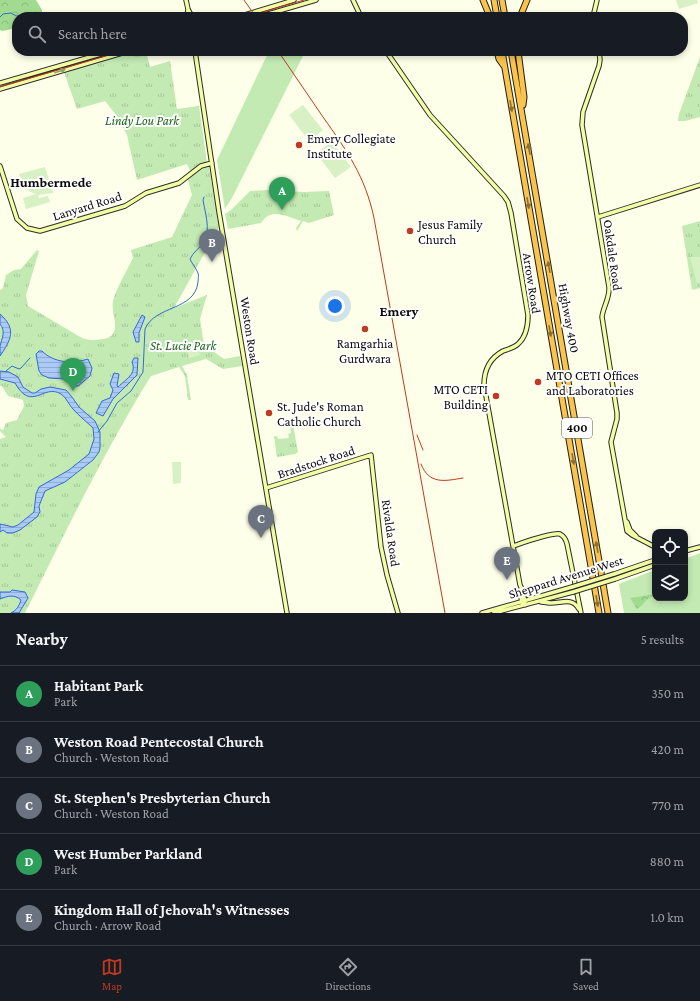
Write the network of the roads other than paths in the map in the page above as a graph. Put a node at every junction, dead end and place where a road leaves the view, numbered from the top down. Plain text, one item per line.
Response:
1 (186, 0) edge
2 (294, 0) edge
3 (316, 0) edge
4 (353, 0) edge
5 (483, 0) edge
6 (494, 0) edge
7 (502, 0) edge
8 (527, 0) edge
9 (597, 0) edge
10 (188, 9) junction
11 (188, 12) edge
12 (190, 12) edge
13 (254, 12) edge
14 (275, 12) edge
15 (359, 12) edge
16 (488, 12) edge
17 (496, 12) edge
18 (504, 12) edge
19 (522, 12) edge
20 (594, 12) edge
21 (94, 56) edge
22 (112, 56) edge
23 (196, 56) edge
24 (389, 56) edge
25 (498, 56) edge
26 (503, 56) edge
27 (512, 56) edge
28 (519, 56) edge
29 (600, 56) edge
30 (505, 67) junction
31 (0, 83) edge
32 (0, 89) edge
33 (522, 110) junction
34 (212, 163) junction
35 (0, 166) edge
36 (700, 185) edge
37 (598, 217) junction
38 (371, 455) joint
39 (266, 488) junction
40 (513, 546) junction
41 (652, 546) edge
42 (700, 547) edge
43 (688, 551) edge
44 (652, 561) edge
45 (652, 566) edge
46 (538, 602) junction
47 (523, 603) junction
48 (580, 612) edge
49 (287, 613) edge
50 (398, 613) edge
51 (482, 613) edge
52 (494, 613) edge
53 (599, 613) edge
54 (608, 613) edge

1 - 10 street
2 - 13 street
3 - 14 street
4 - 15 street
5 - 16 highway
6 - 17 highway
7 - 18 highway
8 - 19 highway
9 - 20 street
10 - 11 street
10 - 12 street
21 - 31 street
32 -> 22 street
23 - 34 street, Weston Road
24 - 40 street, Arrow Road
25 - 30 highway
26 - 30 highway, Highway 400 / 400
27 - 33 highway, Highway 400 / 400
28 - 33 highway
29 - 37 street, Oakdale Road
30 -> 53 highway, Highway 400 / 400
54 -> 33 highway, Highway 400 / 400
34 - 35 street, Lanyard Road
34 - 39 street, Weston Road
36 - 37 street
37 - 41 street, Oakdale Road
38 - 39 street, Bradstock Road
38 - 50 street, Rivalda Road
39 - 49 street, Weston Road
40 - 47 street, Arrow Road
40 - 48 street
42 - 43 street
44 - 47 street, Sheppard Avenue West, bridge
45 - 46 street, Sheppard Avenue West, bridge
46 - 47 street, Sheppard Avenue West
46 - 48 street
47 - 51 street, Sheppard Avenue West
47 - 52 street, Sheppard Avenue West

